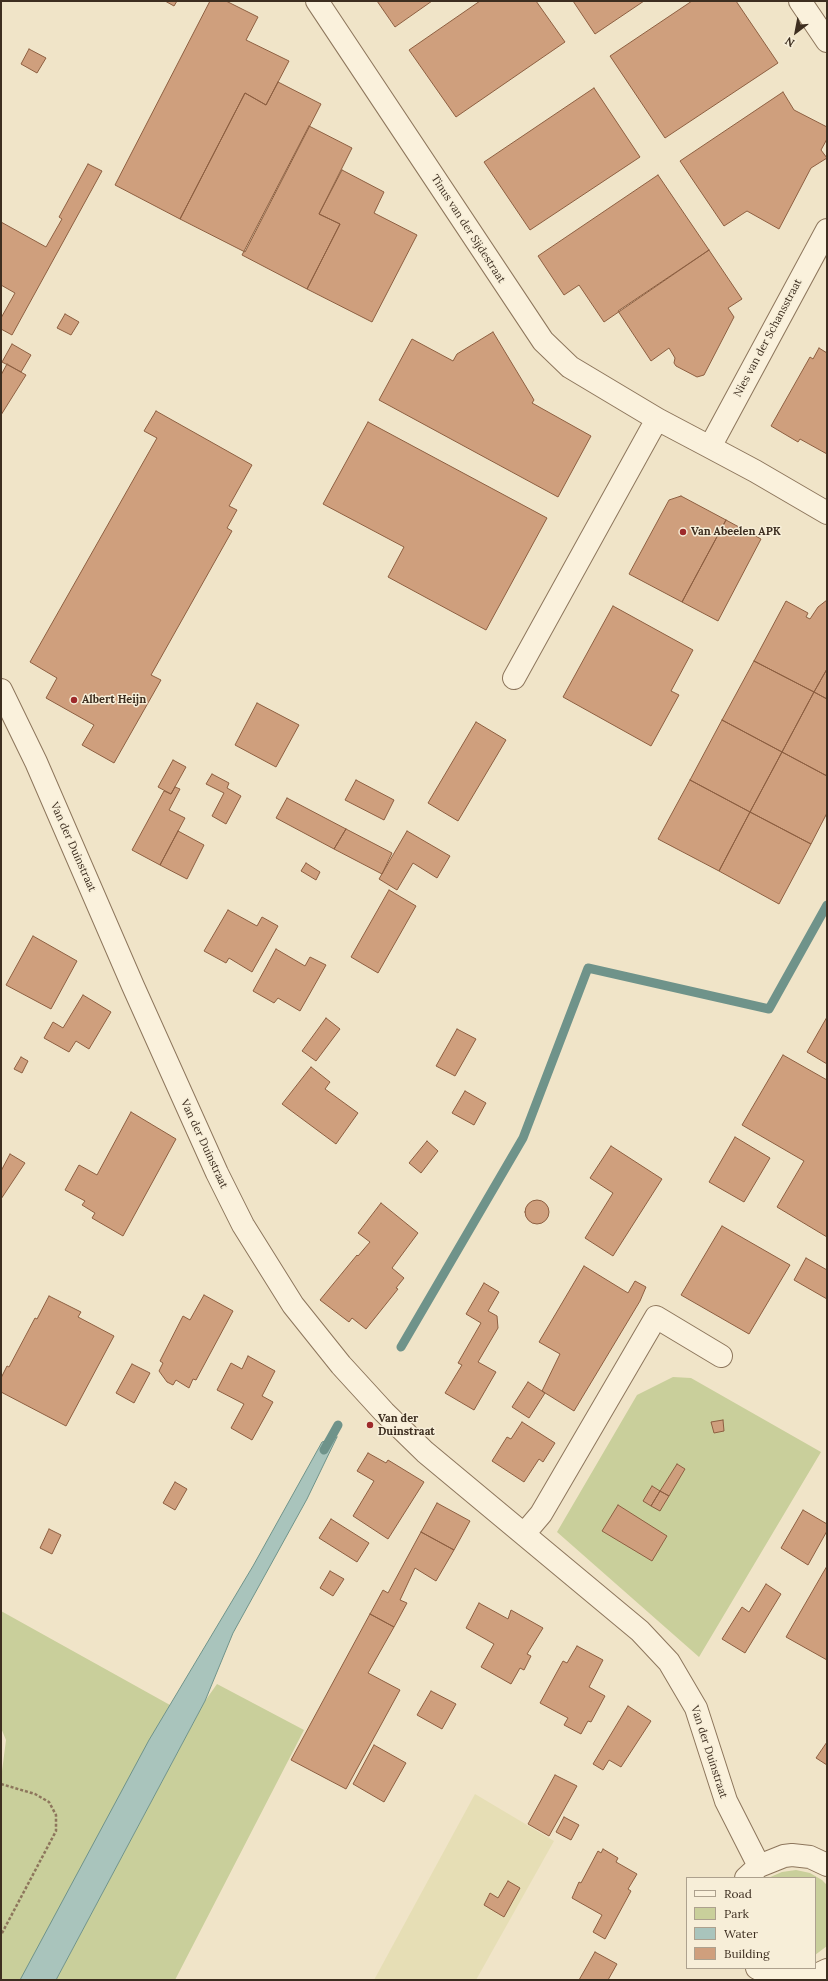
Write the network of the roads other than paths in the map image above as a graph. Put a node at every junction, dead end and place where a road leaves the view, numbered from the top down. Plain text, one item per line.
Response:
1 (317, 1) edge
2 (800, 1) edge
3 (827, 41) edge
4 (827, 230) edge
5 (657, 419) junction
6 (710, 447) junction
7 (827, 513) edge
8 (514, 678) dead end
9 (1, 690) edge
10 (721, 1356) dead end
11 (524, 1534) junction
12 (827, 1865) edge
13 (752, 1872) edge
14 (759, 1969) edge
15 (827, 1970) edge
16 (793, 1980) edge

1 - 5 street, Tinus van der Sijdestraat
2 - 3 street
4 - 6 street, Nies van der Schansstraat
5 - 6 street
5 - 8 street
6 - 7 street
9 - 11 street, Van der Duinstraat
10 - 11 street
11 - 13 street, Van der Duinstraat
12 - 13 street
14 - 16 street
15 - 16 street

